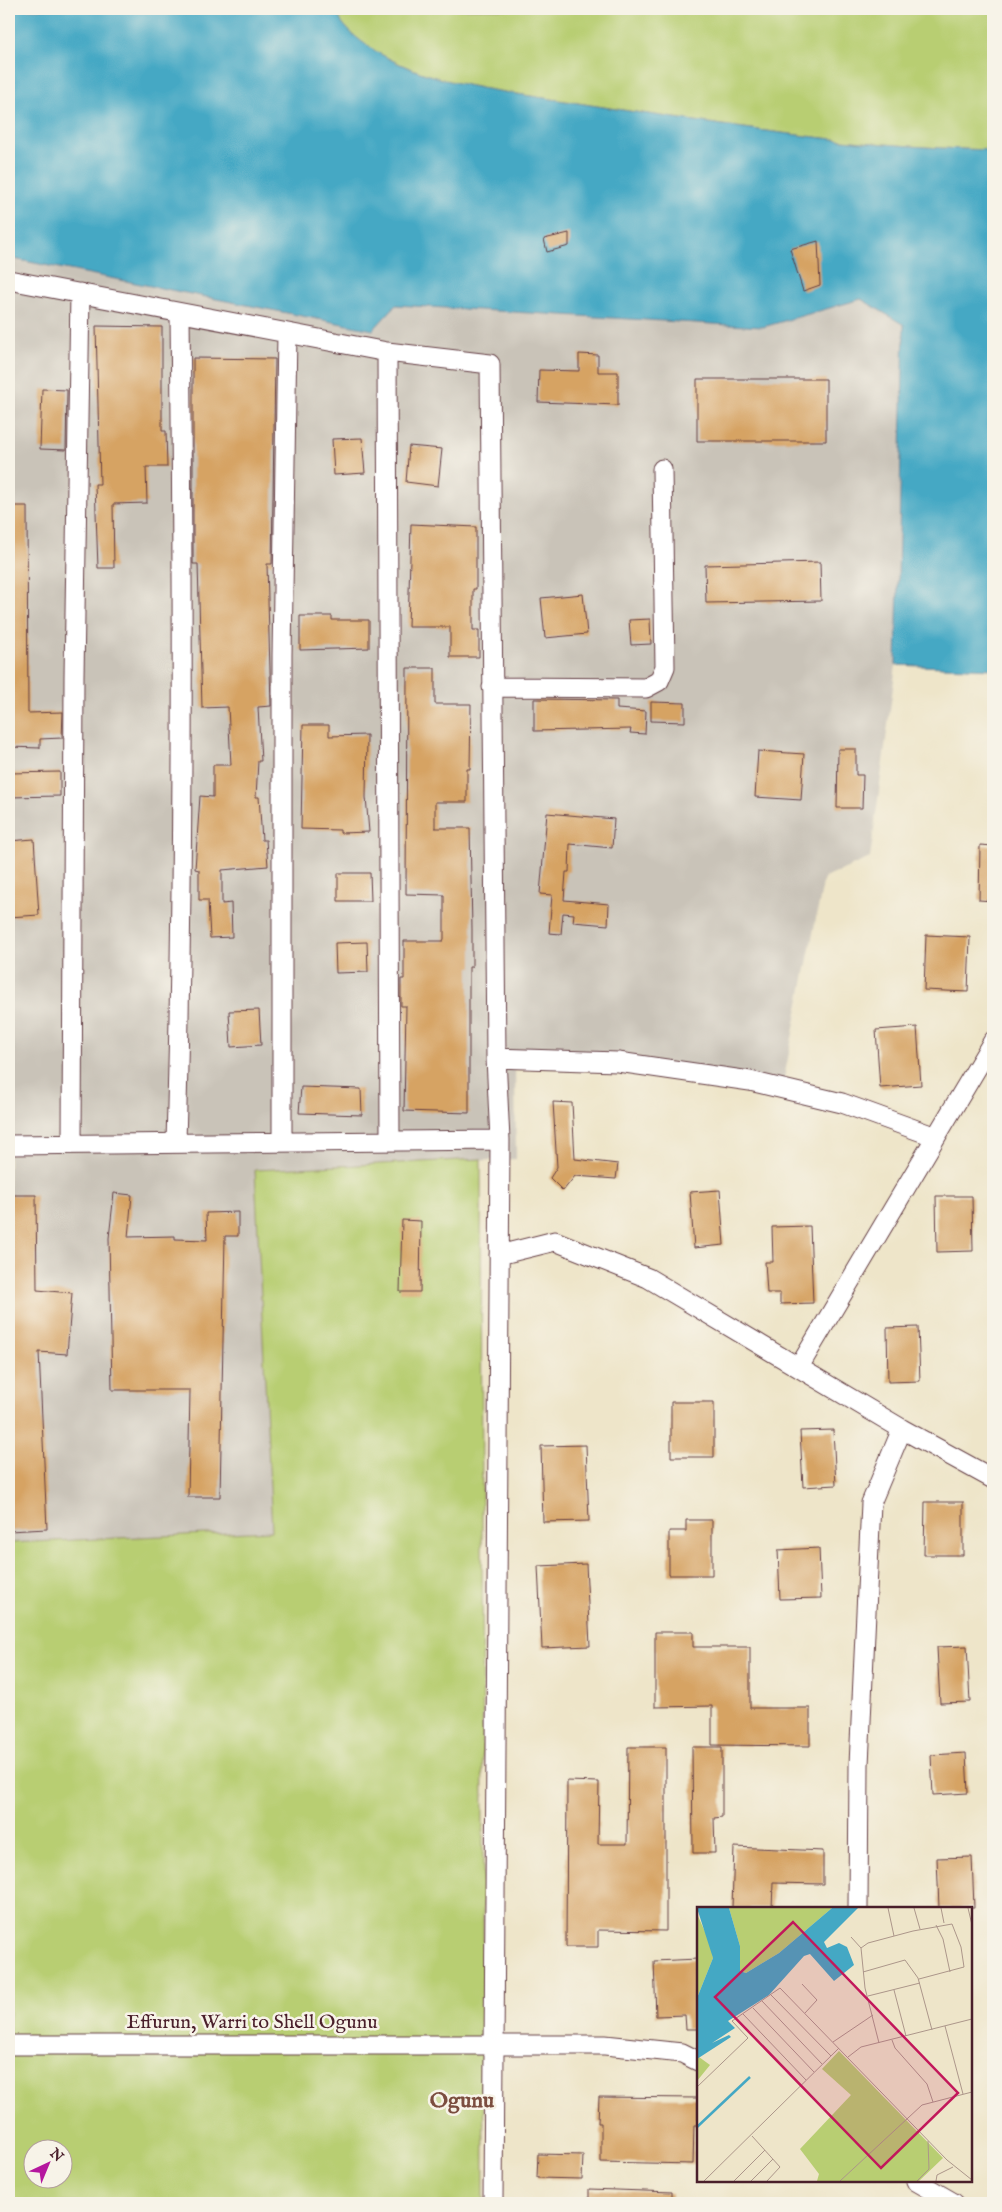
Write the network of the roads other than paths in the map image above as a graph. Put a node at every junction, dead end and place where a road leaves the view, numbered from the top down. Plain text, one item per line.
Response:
1 (9, 280) edge
2 (80, 293) junction
3 (180, 314) junction
4 (287, 333) junction
5 (387, 352) junction
6 (662, 468) dead end
7 (492, 687) junction
8 (993, 1041) edge
9 (496, 1058) junction
10 (936, 1137) junction
11 (500, 1140) junction
12 (282, 1141) junction
13 (390, 1141) junction
14 (176, 1142) junction
15 (72, 1143) junction
16 (9, 1145) edge
17 (499, 1255) junction
18 (799, 1367) junction
19 (902, 1429) junction
20 (993, 1479) edge
21 (858, 1907) edge
22 (495, 2044) junction
23 (9, 2045) edge
24 (697, 2060) edge
25 (918, 2182) edge
26 (493, 2203) edge
27 (954, 2203) edge

1 - 2 street
2 - 3 street
2 - 15 street
3 - 4 street
3 - 14 street
4 - 5 street
4 - 12 street
5 - 7 street
5 - 13 street
6 - 7 street
7 - 9 street
8 - 10 street
9 - 10 street
9 - 11 street
10 - 18 street
11 - 13 street
11 - 17 street
12 - 13 street
12 - 14 street
14 - 15 street
15 - 16 street
17 - 18 street
17 - 22 street
18 - 19 street
19 - 20 street
19 - 21 street
22 - 23 street, Effurun, Warri to Shell Ogunu
22 - 24 street, Effurun, Warri to Shell Ogunu
22 - 26 street
25 - 27 street

